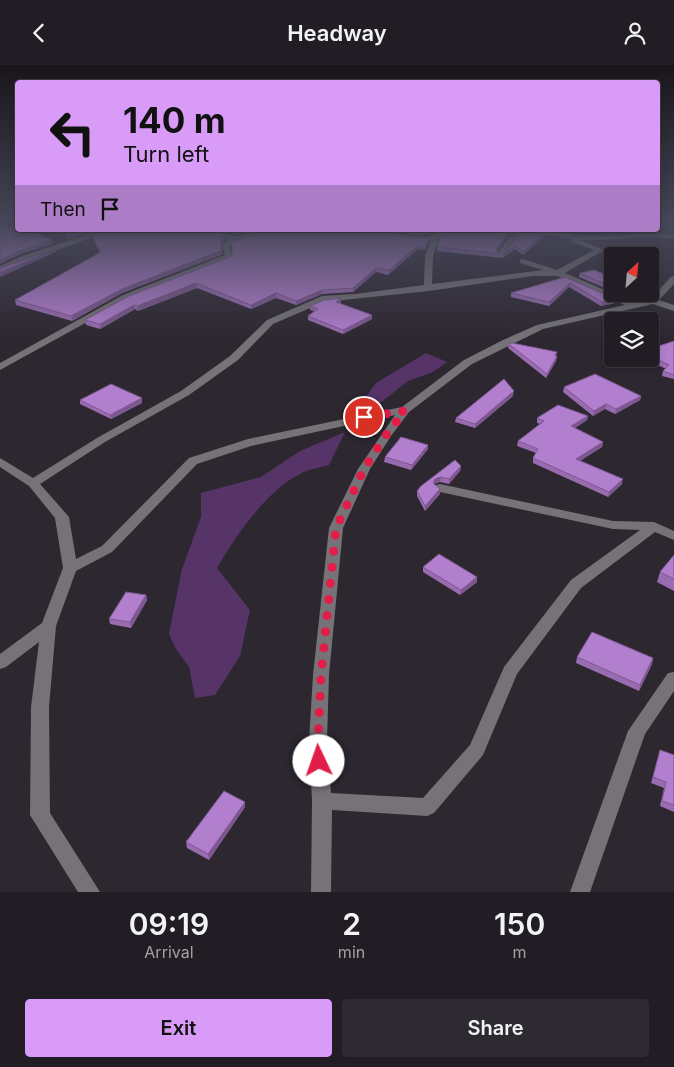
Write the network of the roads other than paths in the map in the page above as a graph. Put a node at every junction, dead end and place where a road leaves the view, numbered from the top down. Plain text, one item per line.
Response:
1 (15, 263) edge
2 (212, 263) edge
3 (429, 263) edge
4 (528, 263) edge
5 (577, 263) edge
6 (0, 269) edge
7 (558, 273) junction
8 (674, 279) edge
9 (428, 288) junction
10 (659, 295) edge
11 (646, 303) edge
12 (659, 303) edge
13 (635, 306) junction
14 (674, 308) edge
15 (0, 367) edge
16 (405, 411) junction
17 (2, 467) edge
18 (33, 483) junction
19 (440, 488) edge
20 (654, 526) junction
21 (674, 536) edge
22 (70, 568) junction
23 (48, 626) junction
24 (0, 663) edge
25 (674, 678) edge
26 (322, 801) junction
27 (90, 892) edge
28 (321, 892) edge
29 (580, 892) edge

1 - 6 street
2 - 15 street
3 - 9 street
4 - 7 street
5 - 7 street
7 - 9 street
7 - 13 street
8 - 10 street
9 - 18 street
11 - 13 street
12 - 14 street
13 - 16 street
16 - 22 street
16 - 26 street
17 - 18 street
18 - 22 street
19 - 20 street
20 - 21 street
20 - 26 street
22 - 23 street
23 - 24 street
23 - 27 street
25 - 29 street
26 - 28 street

